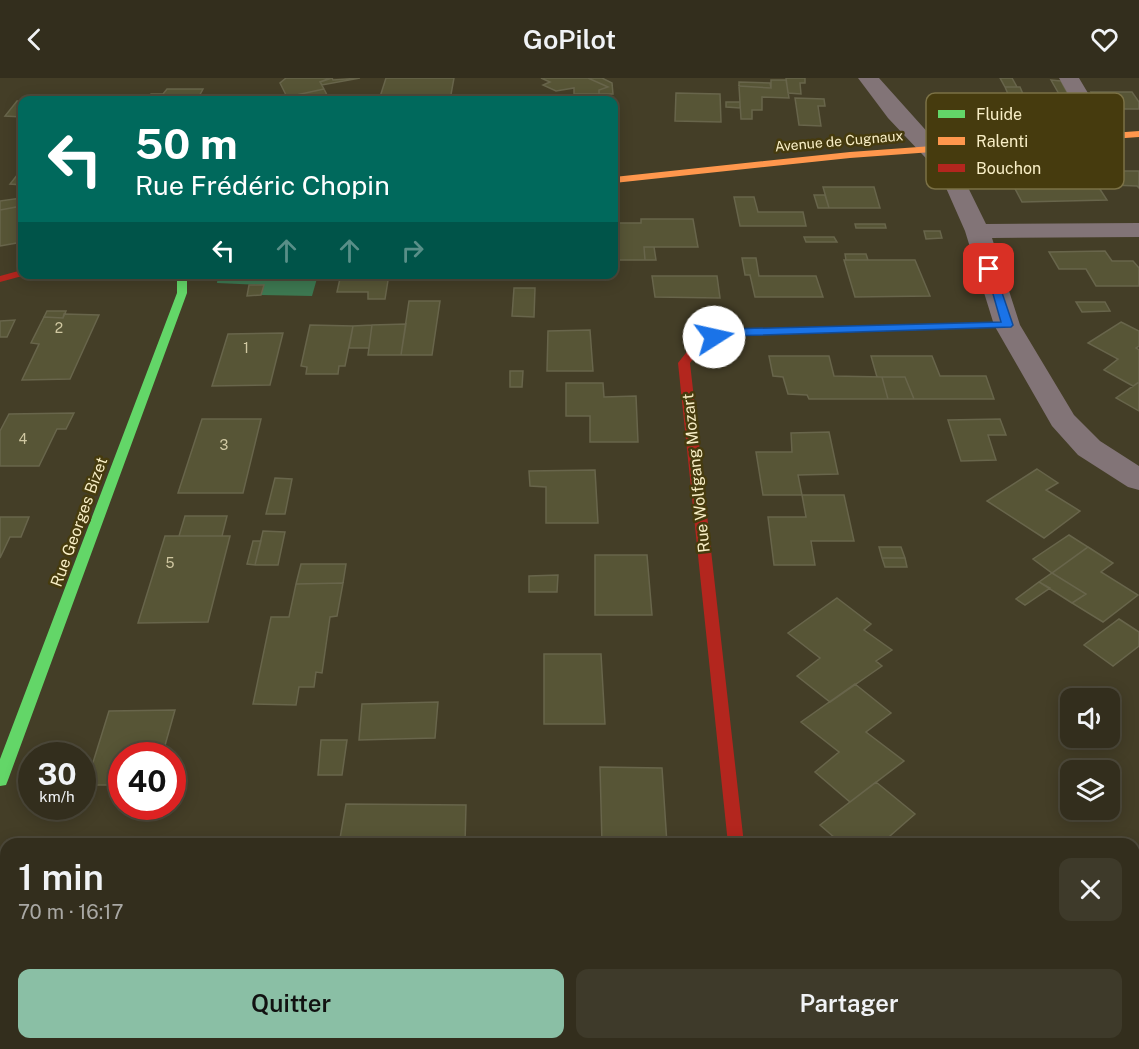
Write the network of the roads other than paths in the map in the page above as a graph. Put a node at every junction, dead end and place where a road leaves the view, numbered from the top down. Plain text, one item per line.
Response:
1 (868, 78) edge
2 (1069, 78) edge
3 (1078, 93) edge
4 (1124, 134) edge
5 (1139, 134) edge
6 (926, 145) edge
7 (926, 149) edge
8 (618, 180) edge
9 (958, 189) edge
10 (1139, 230) edge
11 (977, 231) junction
12 (18, 274) edge
13 (0, 279) edge
14 (182, 279) edge
15 (1007, 325) junction
16 (1139, 480) edge
17 (0, 780) edge
18 (735, 838) edge

1 - 6 street
2 - 3 street
4 - 5 street, Avenue de Cugnaux
7 - 8 street, Avenue de Cugnaux
9 - 11 street
10 - 11 street
11 - 15 street
12 - 13 street
14 - 17 street, Rue Georges Bizet
15 - 16 street
15 - 18 street, Rue Wolfgang Mozart

